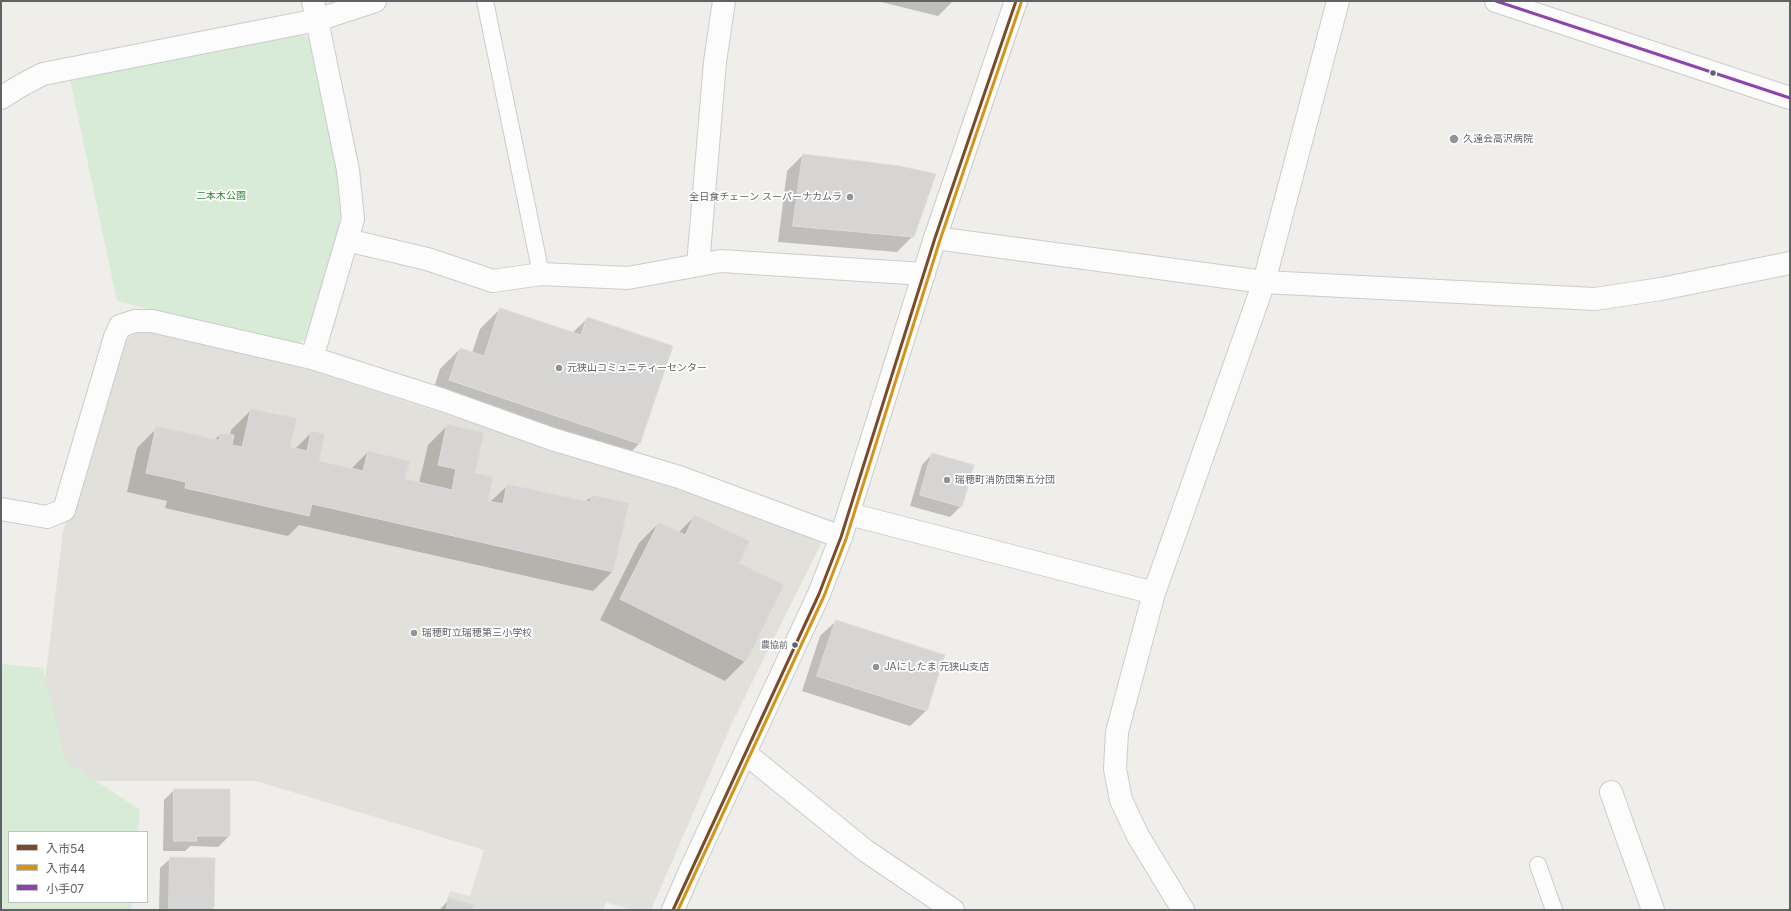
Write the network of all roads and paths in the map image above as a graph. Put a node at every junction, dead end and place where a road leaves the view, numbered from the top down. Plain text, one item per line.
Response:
1 (375, 1) edge
2 (486, 1) edge
3 (724, 1) edge
4 (1016, 1) edge
5 (1338, 1) edge
6 (1496, 1) edge
7 (315, 11) edge
8 (1, 98) edge
9 (1790, 98) edge
10 (935, 238) junction
11 (347, 240) junction
12 (1790, 263) edge
13 (698, 265) junction
14 (541, 274) junction
15 (924, 274) junction
16 (1264, 282) junction
17 (312, 358) junction
18 (1, 509) edge
19 (849, 514) junction
20 (841, 537) junction
21 (1154, 593) junction
22 (745, 753) junction
23 (1611, 792) dead end
24 (1538, 865) dead end
25 (673, 910) edge
26 (953, 910) edge
27 (1183, 910) edge
28 (1554, 910) edge
29 (1653, 910) edge

1 - 7 street
2 - 14 lane
3 - 13 street
4 - 10 street
5 - 16 street
6 - 9 street
7 - 8 street
7 - 11 street
10 - 15 street
10 - 16 street
11 - 14 street
11 - 17 street
12 - 16 street
13 - 14 street
13 - 15 street
15 - 19 street
16 - 21 street
17 - 18 street
17 - 20 street
19 - 20 street
19 - 21 street
20 - 22 street
21 - 27 street
22 - 25 street
22 - 26 street
23 - 29 street
24 - 28 lane

